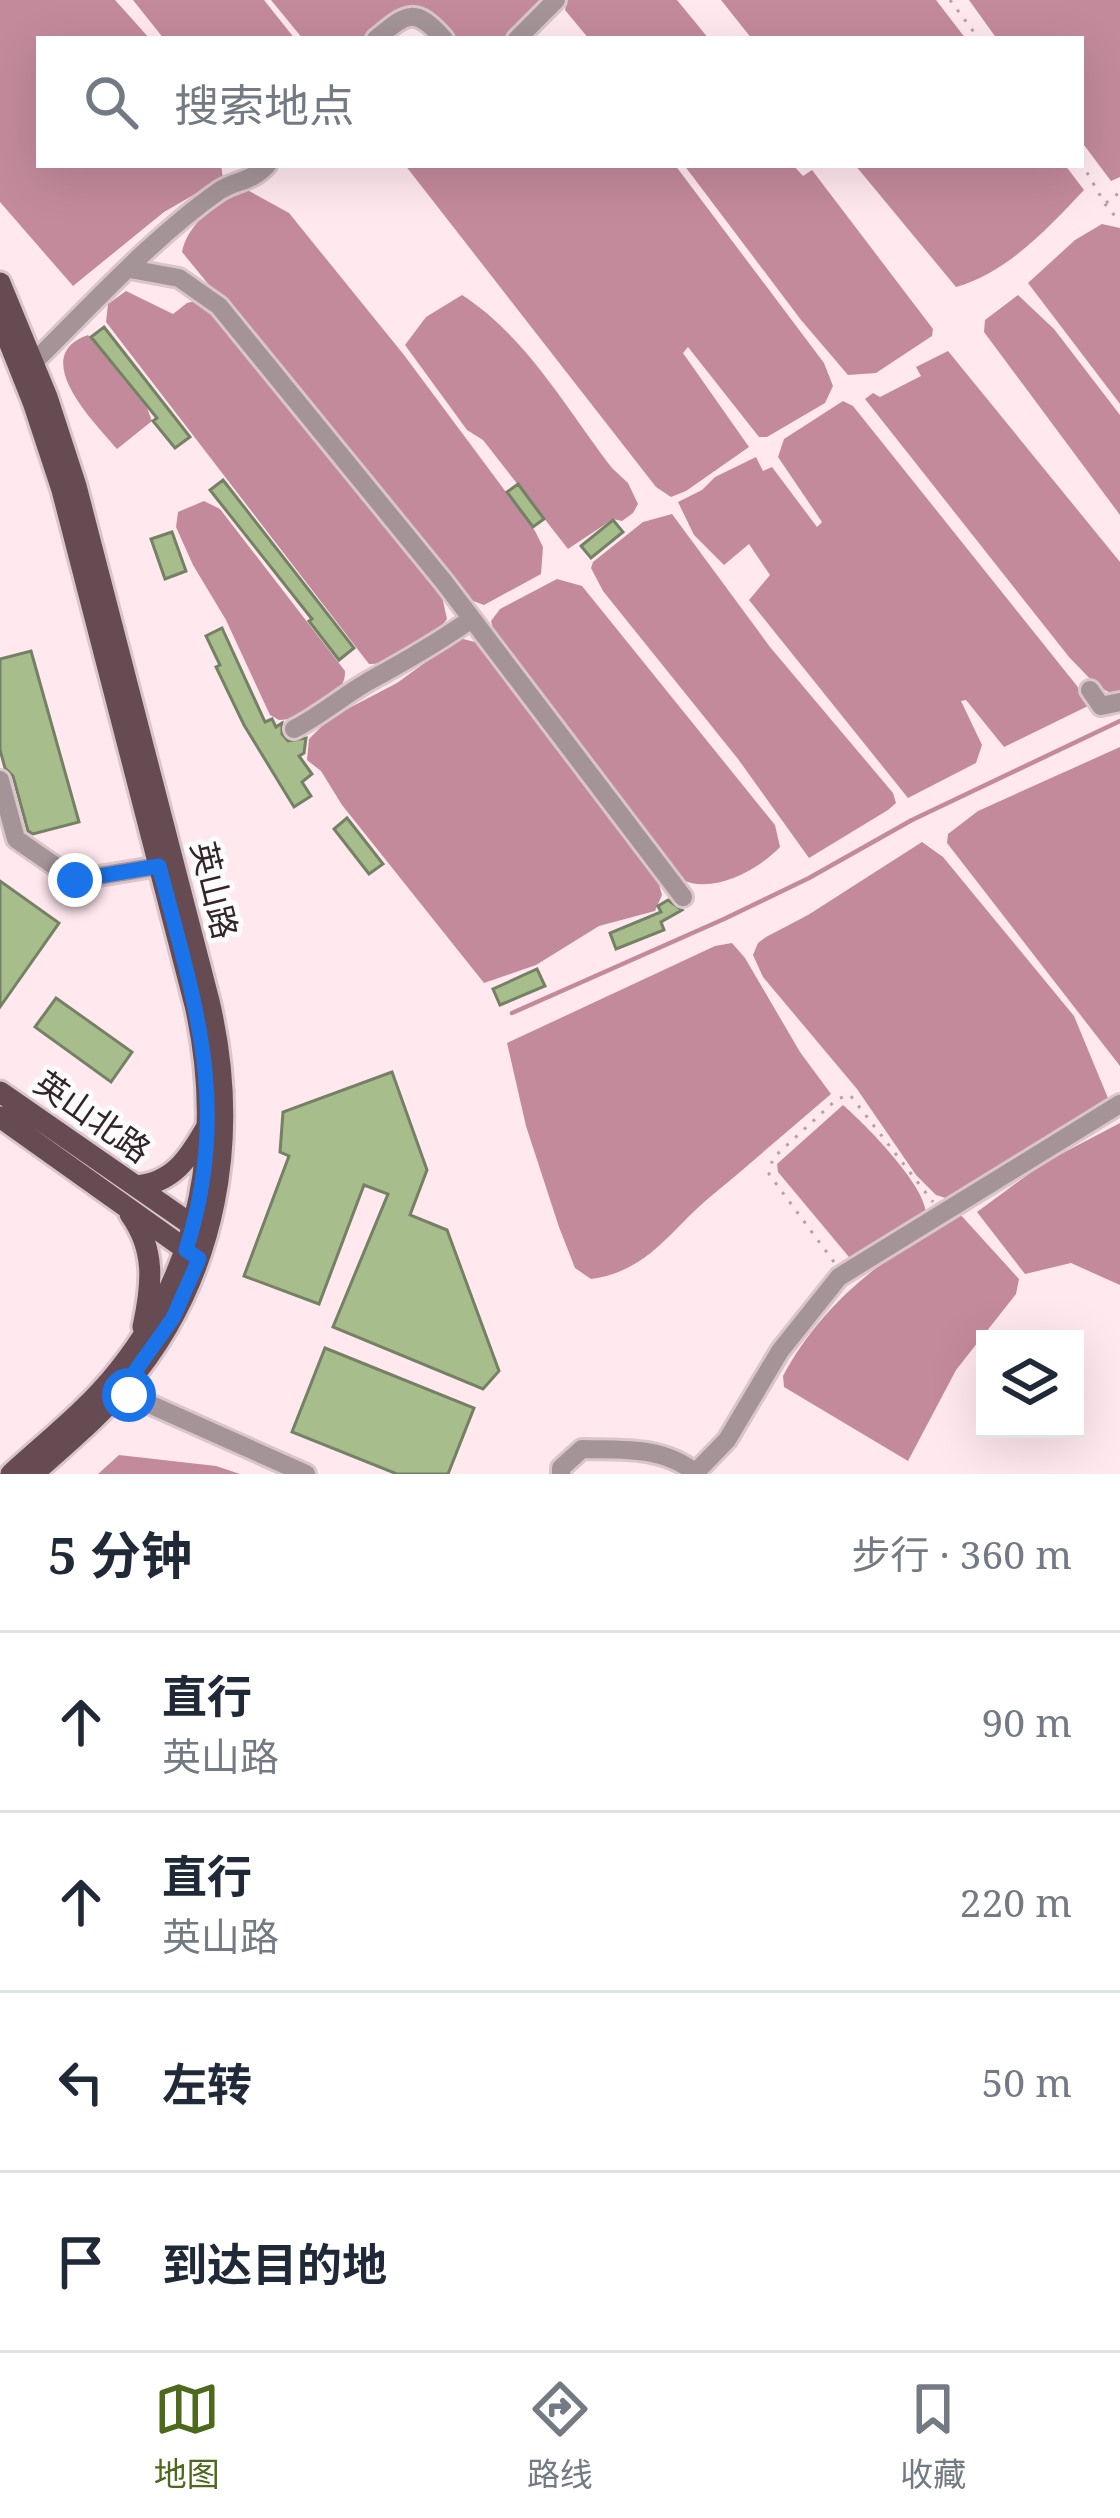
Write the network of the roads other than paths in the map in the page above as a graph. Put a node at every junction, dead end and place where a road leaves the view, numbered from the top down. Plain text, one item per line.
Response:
1 (556, 0) edge
2 (380, 36) edge
3 (441, 36) edge
4 (520, 36) edge
5 (264, 168) edge
6 (130, 268) junction
7 (0, 283) edge
8 (0, 319) edge
9 (34, 362) junction
10 (470, 620) junction
11 (353, 665) dead end
12 (367, 682) junction
13 (1090, 690) dead end
14 (1120, 702) edge
15 (294, 728) dead end
16 (0, 780) edge
17 (8, 834) edge
18 (159, 866) junction
19 (683, 897) dead end
20 (0, 1092) edge
21 (1120, 1104) edge
22 (0, 1117) edge
23 (210, 1122) junction
24 (129, 1195) junction
25 (200, 1231) junction
26 (193, 1254) junction
27 (139, 1344) junction
28 (121, 1391) junction
29 (696, 1473) edge
30 (11, 1474) edge
31 (33, 1474) edge
32 (306, 1474) edge
33 (561, 1474) edge

1 - 4 lane
2 - 3 lane
5 - 6 lane
6 - 9 lane
6 - 10 lane
7 - 9 main road, 英山路
8 - 18 main road, 英山路
9 - 25 main road, 英山路
10 - 12 lane
10 - 19 lane
11 - 12 lane
12 - 15 lane
13 - 14 lane
16 - 17 lane
17 - 18 lane
18 - 23 main road, 英山路
20 - 24 main road, 英山北路
21 - 29 lane
22 - 24 main road, 英山北路
23 - 24 main road
23 - 25 main road, 英山路
24 - 25 main road, 英山北路
24 - 26 main road, 英山北路
24 - 27 main road
25 - 26 main road, 英山路
26 - 27 main road, 英山路
26 - 28 main road, 英山路
27 - 30 main road, 英山路
28 - 31 main road, 英山路
28 - 32 lane
29 - 33 lane

